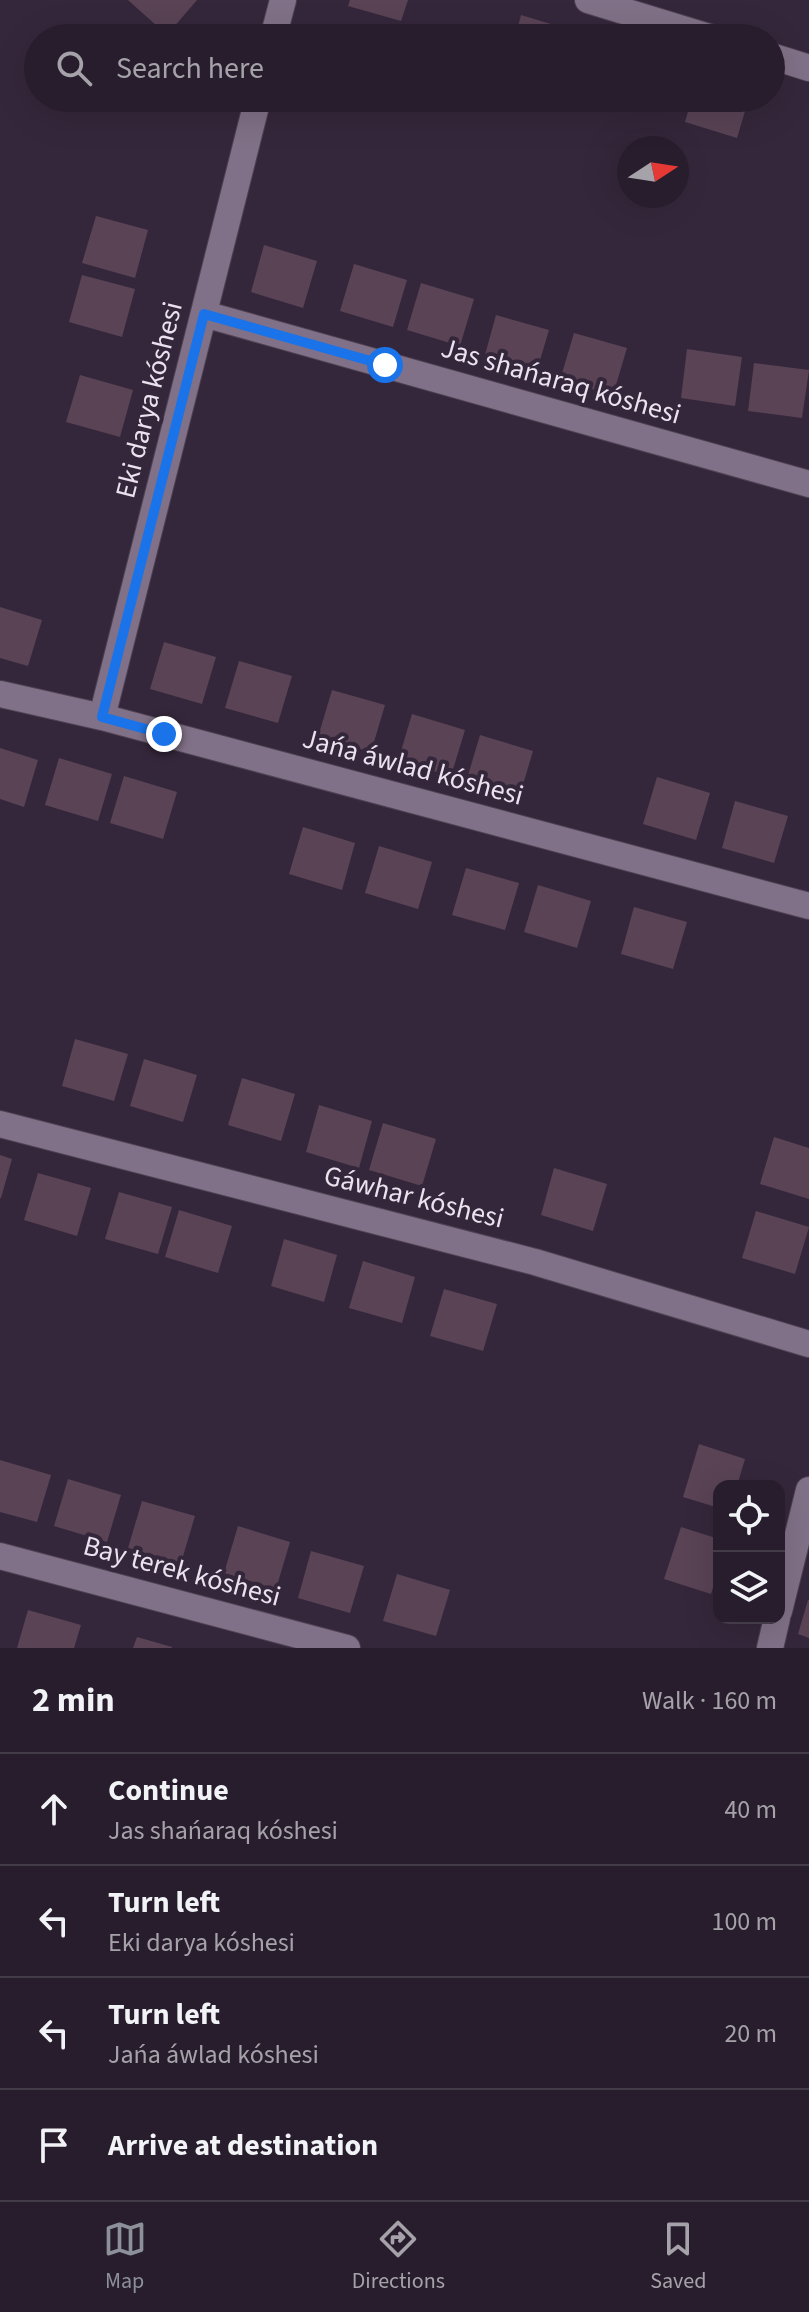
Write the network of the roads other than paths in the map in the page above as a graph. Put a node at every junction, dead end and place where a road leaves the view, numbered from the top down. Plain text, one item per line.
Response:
1 (283, 0) edge
2 (588, 0) edge
3 (277, 24) edge
4 (666, 24) edge
5 (785, 60) edge
6 (809, 68) edge
7 (254, 112) edge
8 (204, 314) junction
9 (809, 484) edge
10 (0, 694) edge
11 (102, 717) junction
12 (809, 906) edge
13 (0, 1124) edge
14 (809, 1344) edge
15 (809, 1490) edge
16 (0, 1556) edge
17 (785, 1587) edge
18 (776, 1624) edge
19 (347, 1648) edge
20 (770, 1648) edge

1 - 3 street
2 - 4 street
5 - 6 street
7 - 8 street, Eki darya kóshesi
8 - 9 street, Jas shańaraq kóshesi
8 - 11 street, Eki darya kóshesi
10 - 11 street, Jańa áwlad kóshesi
11 - 12 street, Jańa áwlad kóshesi
13 - 14 street, Gáwhar kóshesi
15 - 17 street
16 - 19 street, Bay terek kóshesi
18 - 20 street

